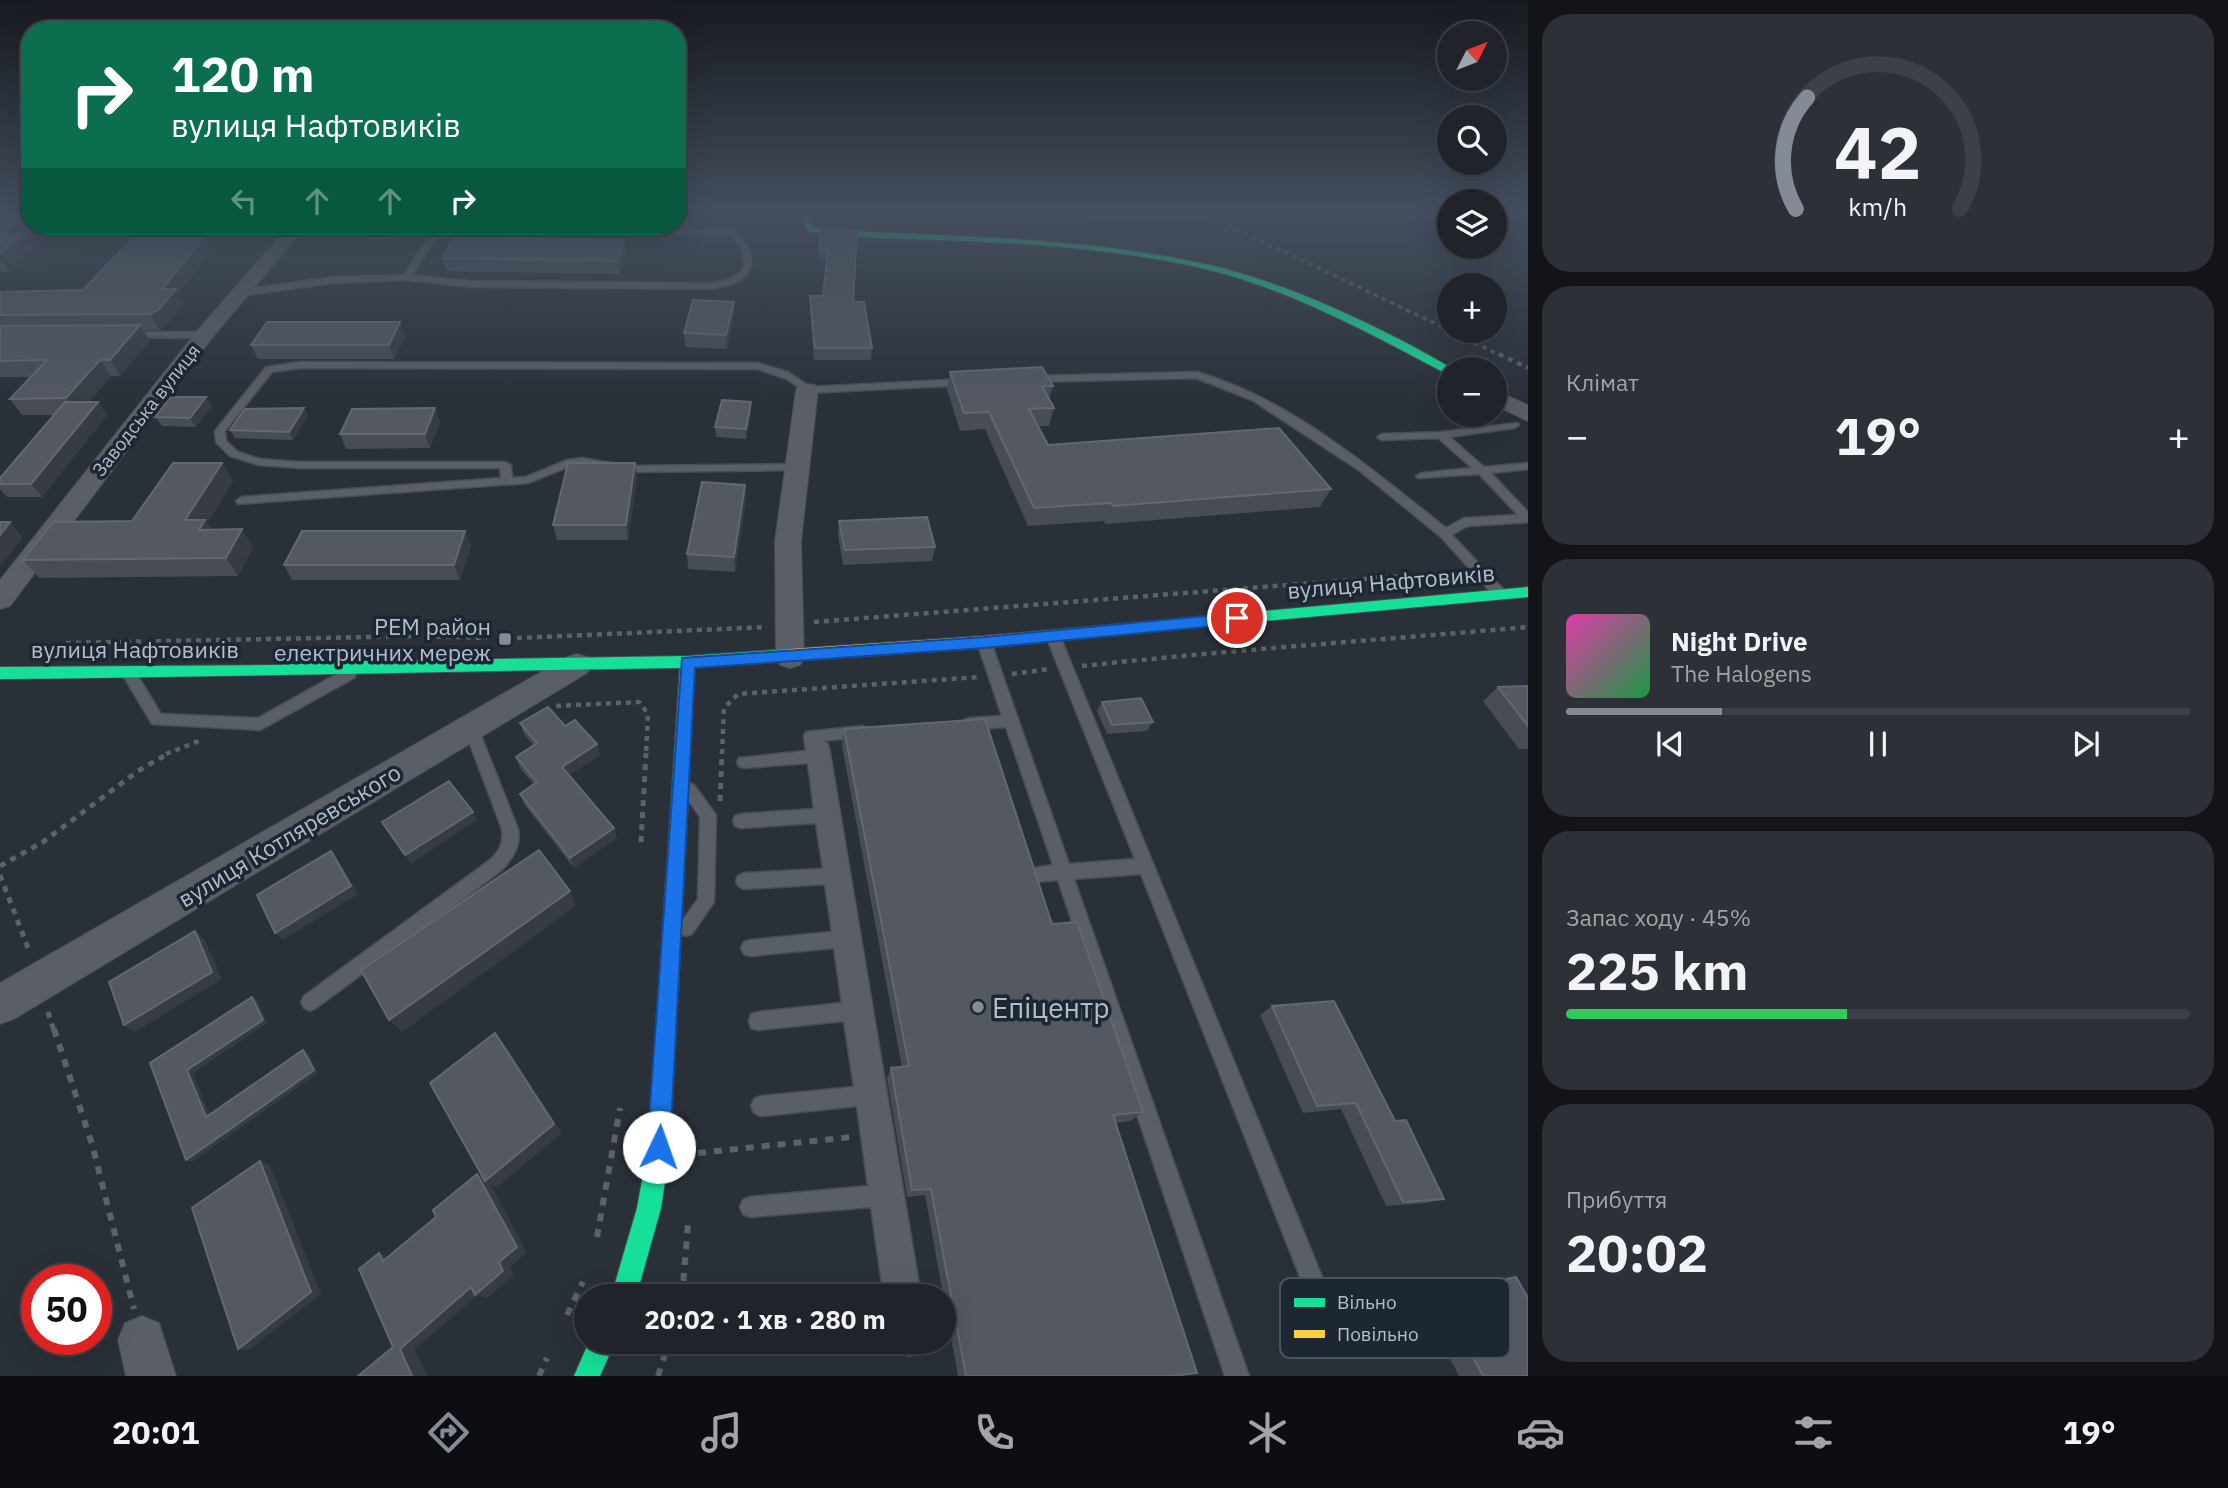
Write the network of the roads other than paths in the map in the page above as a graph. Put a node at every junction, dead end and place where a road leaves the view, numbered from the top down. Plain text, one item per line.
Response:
1 (254, 277) edge
2 (402, 277) edge
3 (409, 277) edge
4 (737, 277) edge
5 (1240, 277) edge
6 (240, 293) junction
7 (122, 335) edge
8 (204, 335) junction
9 (1437, 365) edge
10 (1025, 379) edge
11 (971, 382) edge
12 (807, 390) junction
13 (1507, 408) edge
14 (1521, 420) edge
15 (1441, 435) junction
16 (1382, 437) dead end
17 (1528, 466) edge
18 (797, 467) junction
19 (1480, 470) junction
20 (1422, 476) dead end
21 (507, 482) junction
22 (242, 501) dead end
23 (1527, 518) edge
24 (1445, 534) junction
25 (1528, 592) edge
26 (1500, 594) junction
27 (0, 599) edge
28 (1053, 636) junction
29 (984, 642) junction
30 (790, 657) junction
31 (688, 662) junction
32 (577, 665) junction
33 (362, 667) junction
34 (128, 672) junction
35 (0, 673) edge
36 (1011, 725) junction
37 (471, 727) junction
38 (957, 729) edge
39 (875, 735) edge
40 (820, 747) junction
41 (744, 762) dead end
42 (680, 779) junction
43 (828, 815) junction
44 (741, 821) dead end
45 (1146, 866) junction
46 (1062, 872) junction
47 (1034, 874) edge
48 (837, 875) junction
49 (744, 881) dead end
50 (847, 938) junction
51 (750, 948) dead end
52 (668, 952) junction
53 (310, 1002) dead end
54 (0, 1005) edge
55 (858, 1010) junction
56 (758, 1021) dead end
57 (871, 1095) junction
58 (761, 1106) dead end
59 (886, 1195) junction
60 (750, 1207) dead end
61 (1312, 1278) edge
62 (625, 1284) edge
63 (894, 1284) edge
64 (907, 1284) edge
65 (597, 1354) edge
66 (587, 1376) edge
67 (1237, 1376) edge

1 - 6 street, Заводська вулиця
2 - 6 lane
3 - 4 lane
5 - 9 street
6 - 8 street, Заводська вулиця
7 - 8 lane
8 - 27 street, Заводська вулиця
10 - 24 lane
11 - 12 lane
12 - 18 street
12 - 21 lane
13 - 14 street
14 - 15 lane
15 - 16 lane
15 - 19 lane
17 - 19 lane
18 - 21 lane
18 - 30 street
19 - 20 lane
19 - 23 lane
21 - 22 lane
23 - 24 lane
24 - 26 lane
25 - 26 street, вулиця Нафтовиків
26 - 28 street, вулиця Нафтовиків
28 - 29 street, вулиця Нафтовиків
28 - 45 lane
29 - 30 street, вулиця Нафтовиків
29 - 36 lane
30 - 31 street, вулиця Нафтовиків
31 - 32 street, вулиця Нафтовиків
31 - 42 street
32 - 33 street, вулиця Нафтовиків
32 - 37 street, вулиця Котляревського
33 - 34 street, вулиця Нафтовиків
33 - 34 lane
34 - 35 street, вулиця Нафтовиків
36 - 38 lane
36 - 46 lane
37 - 53 lane
37 - 54 street, вулиця Котляревського
39 - 40 lane
40 - 41 lane
40 - 43 lane
42 - 52 street
42 - 52 lane
43 - 44 lane
43 - 48 lane
45 - 46 lane
45 - 61 lane
46 - 47 lane
46 - 67 lane
48 - 49 lane
48 - 50 lane
50 - 51 lane
50 - 55 lane
52 - 62 street
55 - 56 lane
55 - 57 lane
57 - 58 lane
57 - 59 lane
57 - 59 lane
59 - 60 lane
59 - 63 lane
59 - 64 lane
65 - 66 street

